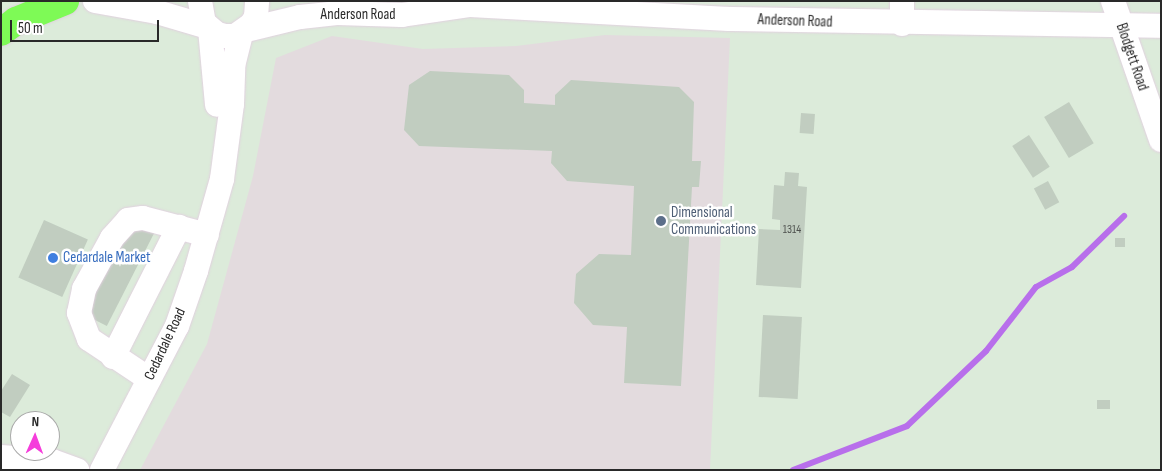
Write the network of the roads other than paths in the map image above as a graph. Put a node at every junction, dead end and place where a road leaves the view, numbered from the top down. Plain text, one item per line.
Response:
1 (65, 1) edge
2 (95, 1) edge
3 (200, 1) edge
4 (256, 1) edge
5 (902, 1) edge
6 (1113, 1) edge
7 (462, 3) edge
8 (902, 24) junction
9 (1120, 24) junction
10 (1161, 26) edge
11 (209, 28) junction
12 (244, 31) junction
13 (1, 32) edge
14 (1161, 140) edge
15 (210, 212) junction
16 (179, 227) junction
17 (207, 235) junction
18 (113, 357) junction
19 (149, 379) junction
20 (1, 457) edge
21 (77, 470) edge
22 (102, 470) edge

1 - 13 highway
2 - 11 street
3 - 11 street, Cedardale Road
4 - 12 street, Cedardale Road
5 - 8 street
6 - 9 street, Blodgett Road
7 - 8 street, Anderson Road
7 - 12 street, Anderson Road
8 - 9 street, Anderson Road
9 - 10 street, Anderson Road
9 - 14 street, Blodgett Road
11 - 12 street, Anderson Road
11 - 15 street, Cedardale Road
12 - 15 street, Cedardale Road
15 - 17 street, Cedardale Road
16 - 17 street
16 - 18 street
16 - 18 street
17 - 19 street, Cedardale Road
18 - 19 street
19 - 22 street, Cedardale Road
20 - 21 street

